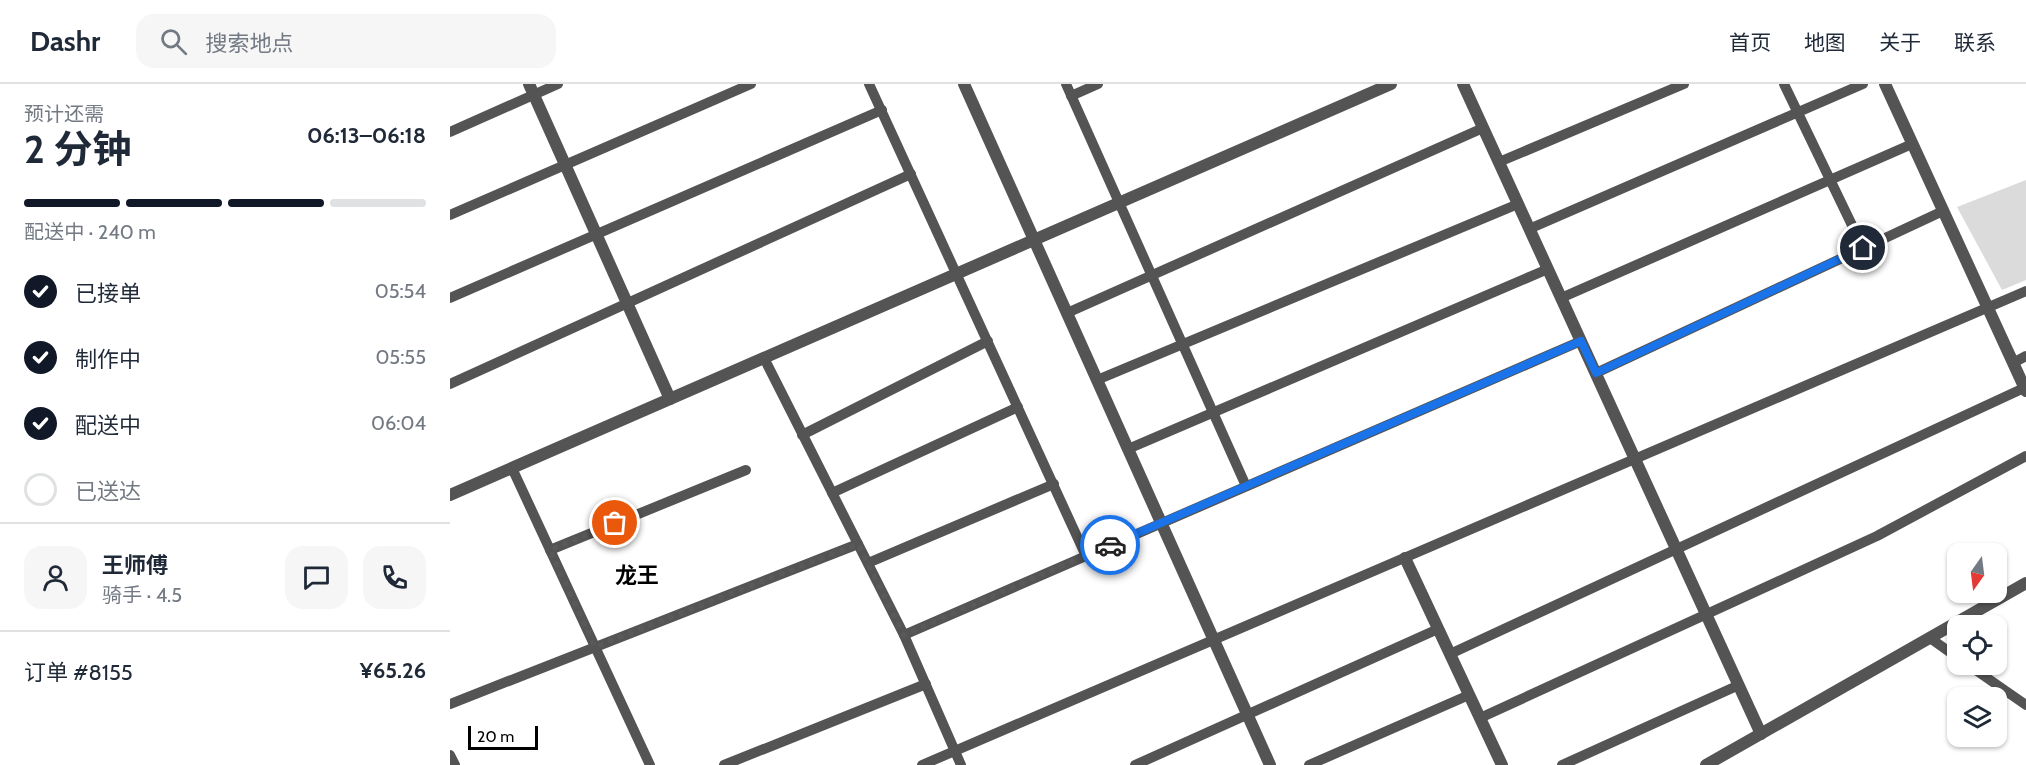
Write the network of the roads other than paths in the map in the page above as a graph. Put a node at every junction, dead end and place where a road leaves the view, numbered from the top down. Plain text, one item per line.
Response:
1 (558, 84) edge
2 (751, 84) edge
3 (869, 84) edge
4 (963, 84) edge
5 (1066, 84) edge
6 (1098, 84) edge
7 (1391, 84) edge
8 (1463, 84) edge
9 (1684, 84) edge
10 (1784, 84) edge
11 (1863, 84) edge
12 (1885, 84) edge
13 (531, 89) edge
14 (1071, 96) junction
15 (882, 110) junction
16 (1797, 113) junction
17 (1483, 128) junction
18 (450, 132) edge
19 (1912, 144) junction
20 (1499, 162) junction
21 (565, 165) junction
22 (911, 174) junction
23 (1830, 180) junction
24 (1119, 203) junction
25 (1518, 204) junction
26 (1943, 211) junction
27 (450, 215) edge
28 (1529, 229) junction
29 (596, 235) junction
30 (1034, 240) junction
31 (1863, 248) junction
32 (1548, 269) junction
33 (957, 274) junction
34 (1152, 275) junction
35 (2026, 291) edge
36 (450, 298) edge
37 (1561, 298) junction
38 (627, 303) junction
39 (1988, 308) junction
40 (1066, 313) junction
41 (988, 341) junction
42 (1581, 341) junction
43 (1182, 344) junction
44 (2026, 356) edge
45 (764, 358) junction
46 (2013, 363) junction
47 (1596, 373) junction
48 (1097, 380) junction
49 (450, 384) edge
50 (2025, 389) edge
51 (670, 399) junction
52 (1018, 407) junction
53 (1213, 412) junction
54 (802, 435) junction
55 (1128, 449) junction
56 (2026, 456) edge
57 (1635, 459) junction
58 (512, 468) junction
59 (746, 470) dead end
60 (1054, 484) junction
61 (1246, 486) junction
62 (832, 493) junction
63 (450, 495) edge
64 (1161, 523) junction
65 (858, 544) junction
66 (1676, 549) junction
67 (550, 550) junction
68 (1086, 556) junction
69 (1405, 558) junction
70 (868, 563) junction
71 (2026, 583) edge
72 (1706, 614) junction
73 (1438, 629) junction
74 (904, 635) junction
75 (1930, 638) junction
76 (1214, 640) junction
77 (595, 647) junction
78 (1947, 650) edge
79 (1450, 654) junction
80 (1984, 675) edge
81 (926, 684) junction
82 (1739, 686) junction
83 (1469, 695) junction
84 (450, 704) edge
85 (2026, 705) edge
86 (1247, 715) junction
87 (1480, 718) junction
88 (1761, 734) junction
89 (955, 751) junction
90 (450, 755) edge
91 (455, 765) edge
92 (650, 765) edge
93 (724, 765) edge
94 (922, 765) edge
95 (961, 765) edge
96 (1135, 765) edge
97 (1270, 765) edge
98 (1309, 765) edge
99 (1500, 765) edge
100 (1562, 765) edge
101 (1706, 765) edge

1 - 13 lane
2 - 21 lane
3 - 15 lane
4 - 30 street
5 - 14 lane
6 - 14 lane
7 - 24 street
8 - 17 street
9 - 20 lane
10 - 16 lane
11 - 16 lane
12 - 19 street
13 - 18 lane
13 - 21 street
14 - 24 lane
15 - 22 lane
15 - 29 lane
16 - 23 lane
16 - 28 lane
17 - 20 street
17 - 34 lane
19 - 23 lane
19 - 26 street
20 - 25 street
21 - 27 lane
21 - 29 street
22 - 33 lane
22 - 38 lane
23 - 31 lane
23 - 37 lane
24 - 30 street
24 - 34 lane
25 - 28 street
25 - 43 lane
26 - 31 lane
26 - 39 street
28 - 32 street
29 - 36 lane
29 - 38 street
30 - 33 street
30 - 40 street
31 - 47 lane
32 - 37 street
32 - 53 lane
33 - 41 lane
33 - 45 street
34 - 40 lane
34 - 43 lane
35 - 39 lane
37 - 42 street
38 - 49 lane
38 - 51 street
39 - 46 street
39 - 57 lane
40 - 48 street
41 - 52 lane
41 - 54 lane
42 - 47 street
42 - 61 lane
43 - 48 lane
43 - 53 lane
44 - 46 lane
45 - 51 street
45 - 54 lane
46 - 50 street
47 - 57 street
48 - 55 street
50 - 66 lane
51 - 58 street
52 - 60 lane
52 - 62 lane
53 - 55 lane
53 - 61 lane
54 - 62 lane
55 - 64 street
56 - 72 lane
57 - 66 street
57 - 69 lane
58 - 63 street
58 - 67 lane
59 - 67 lane
60 - 68 lane
60 - 70 lane
61 - 64 lane
62 - 65 lane
64 - 68 lane
64 - 76 street
65 - 70 lane
65 - 77 lane
66 - 72 street
66 - 79 lane
67 - 77 lane
68 - 74 lane
69 - 73 street
69 - 76 lane
70 - 74 lane
71 - 75 street
72 - 82 street
72 - 87 lane
73 - 79 street
73 - 86 lane
74 - 81 lane
75 - 78 lane
75 - 88 street
76 - 86 street
76 - 89 lane
77 - 84 lane
77 - 92 lane
79 - 83 street
80 - 85 lane
81 - 89 lane
81 - 93 lane
82 - 88 street
82 - 100 lane
83 - 87 street
83 - 98 lane
86 - 96 lane
86 - 97 street
87 - 99 street
88 - 101 street
89 - 94 lane
89 - 95 lane
90 - 91 lane

